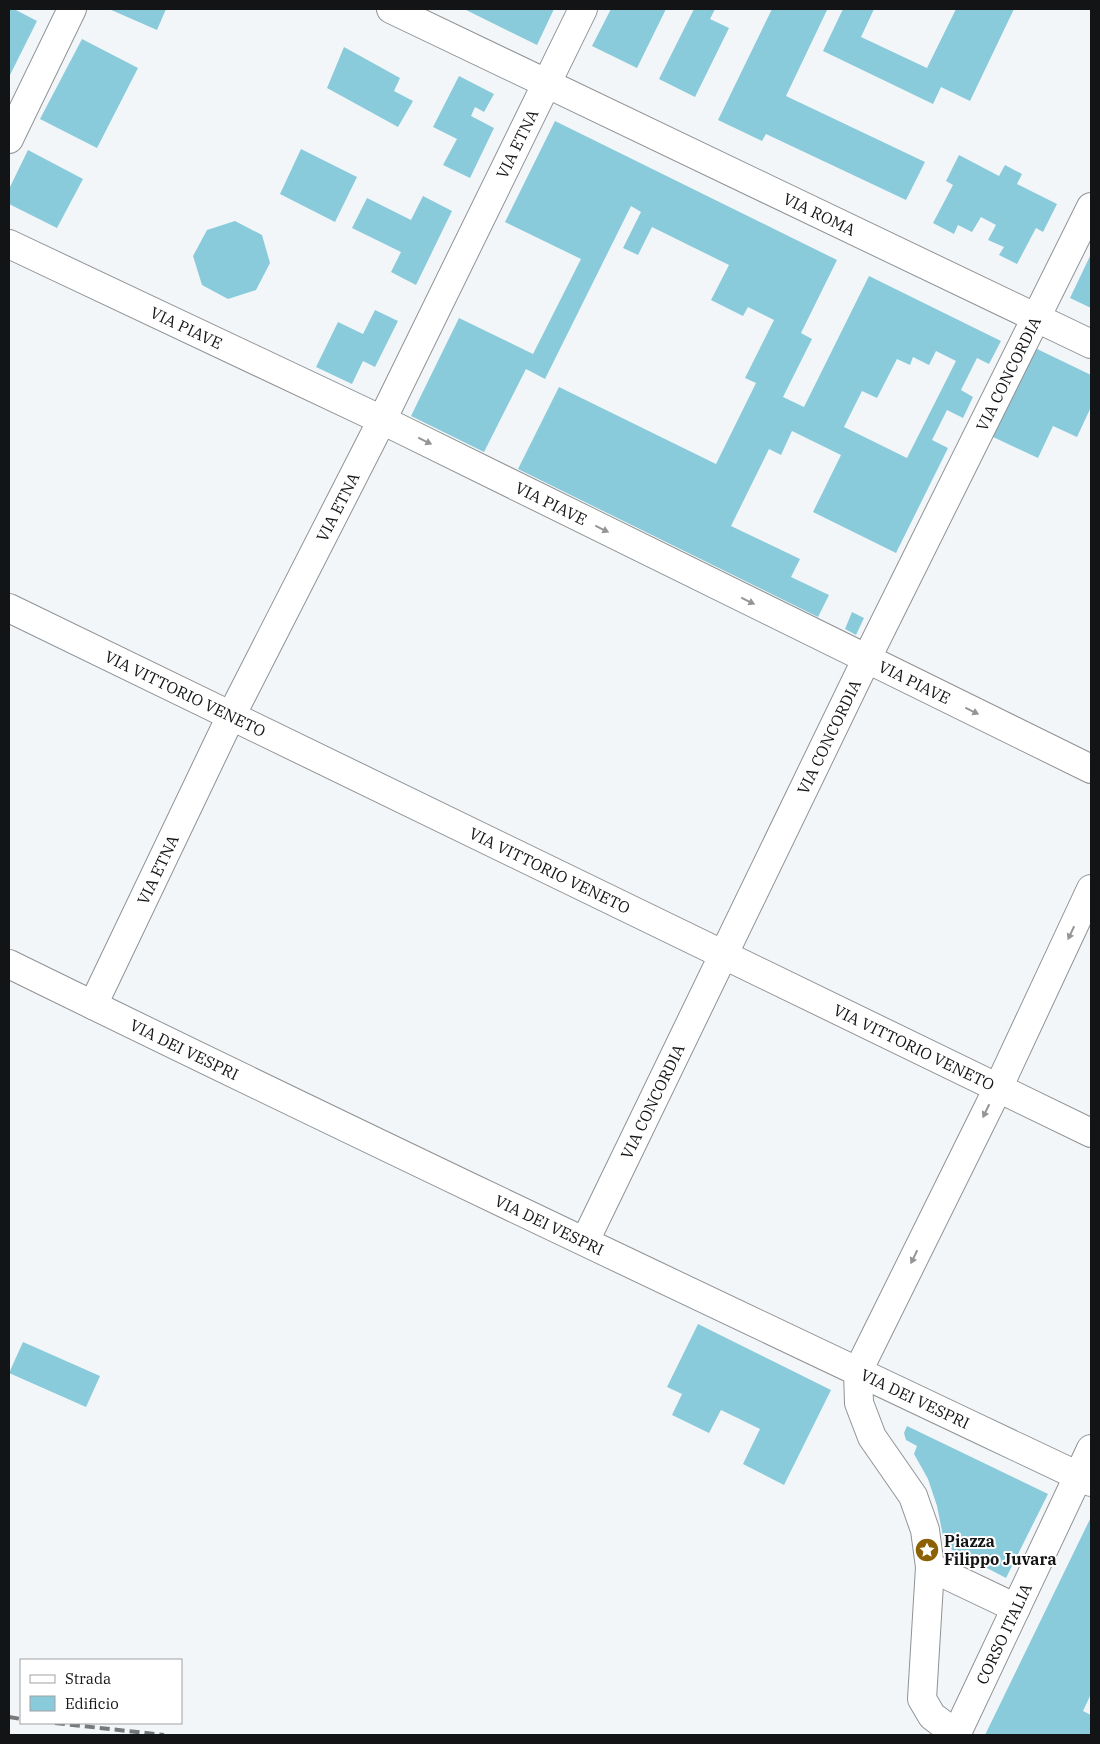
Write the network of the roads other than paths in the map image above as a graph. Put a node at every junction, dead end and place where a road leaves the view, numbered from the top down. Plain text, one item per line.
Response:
1 (72, 9) edge
2 (391, 9) edge
3 (583, 9) edge
4 (546, 85) junction
5 (9, 139) edge
6 (1091, 207) edge
7 (9, 244) edge
8 (1036, 318) junction
9 (1091, 344) edge
10 (382, 420) junction
11 (9, 608) edge
12 (866, 660) junction
13 (232, 716) junction
14 (1091, 769) edge
15 (1091, 889) edge
16 (723, 953) junction
17 (9, 964) edge
18 (93, 1005) junction
19 (999, 1086) junction
20 (1091, 1133) edge
21 (585, 1241) junction
22 (858, 1371) junction
23 (1091, 1449) edge
24 (1085, 1479) edge
25 (930, 1567) junction
26 (1016, 1608) junction
27 (956, 1734) edge

1 - 5 street
2 - 4 street, VIA ROMA
3 - 4 street, VIA ETNA
4 - 8 street, VIA ROMA
4 - 10 street, VIA ETNA
6 - 8 street, VIA CONCORDIA
7 - 10 street, VIA PIAVE
8 - 9 street, VIA ROMA
8 - 12 street, VIA CONCORDIA
10 -> 12 street, VIA PIAVE
10 - 13 street, VIA ETNA
11 - 13 street, VIA VITTORIO VENETO
12 -> 14 street, VIA PIAVE
12 - 16 street, VIA CONCORDIA
13 - 16 street, VIA VITTORIO VENETO
13 - 18 street, VIA ETNA
15 -> 19 street
16 - 19 street, VIA VITTORIO VENETO
16 - 21 street, VIA CONCORDIA
17 - 18 street, VIA DEI VESPRI
18 - 21 street, VIA DEI VESPRI
19 - 20 street, VIA VITTORIO VENETO
19 -> 22 street
21 - 22 street, VIA DEI VESPRI
22 - 24 street, VIA DEI VESPRI
22 - 25 street
23 - 24 street, CORSO ITALIA
24 - 26 street, CORSO ITALIA
25 - 26 street
25 - 27 street
26 - 27 street, CORSO ITALIA

